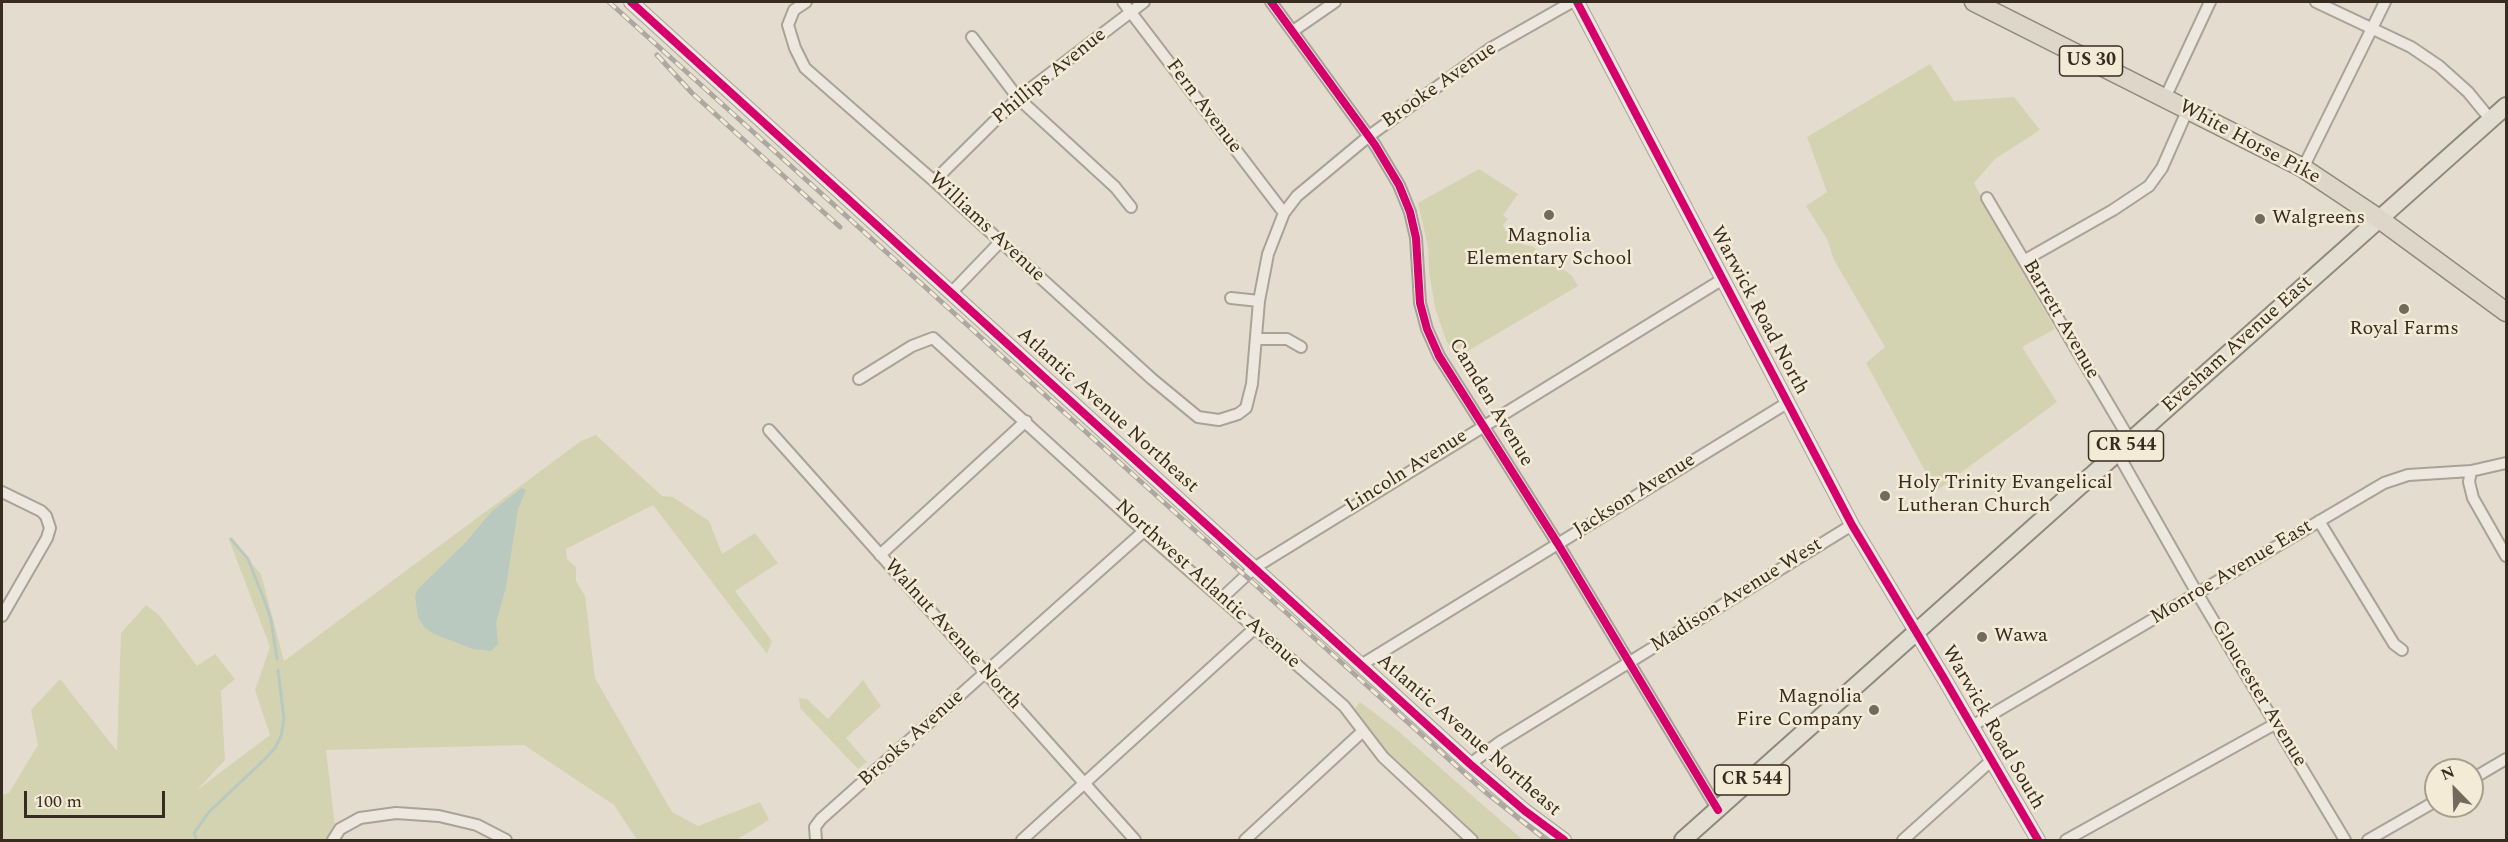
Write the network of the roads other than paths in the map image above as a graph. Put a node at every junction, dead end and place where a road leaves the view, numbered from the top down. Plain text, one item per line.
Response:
1 (632, 2) edge
2 (806, 2) edge
3 (1123, 2) edge
4 (1144, 2) edge
5 (1271, 2) edge
6 (1335, 2) edge
7 (1572, 2) edge
8 (1576, 2) edge
9 (1974, 2) edge
10 (2210, 2) edge
11 (2316, 2) edge
12 (2385, 2) edge
13 (1130, 12) junction
14 (2371, 28) junction
15 (1293, 31) junction
16 (972, 37) dead end
17 (1018, 98) junction
18 (2165, 98) junction
19 (2506, 105) edge
20 (2188, 109) junction
21 (2491, 120) junction
22 (1369, 136) junction
23 (2302, 168) junction
24 (934, 181) junction
25 (1987, 198) dead end
26 (1131, 207) dead end
27 (1284, 213) junction
28 (2378, 218) junction
29 (1000, 242) junction
30 (2025, 261) junction
31 (1723, 279) junction
32 (952, 292) junction
33 (1231, 298) dead end
34 (1259, 301) junction
35 (2506, 312) edge
36 (1256, 339) junction
37 (1301, 347) dead end
38 (859, 379) dead end
39 (1787, 403) junction
40 (1207, 418) joint
41 (1026, 421) junction
42 (1483, 425) junction
43 (770, 430) dead end
44 (2131, 442) junction
45 (2118, 454) junction
46 (2506, 464) edge
47 (2471, 471) junction
48 (2, 492) edge
49 (2319, 521) junction
50 (1852, 525) junction
51 (1144, 531) junction
52 (1558, 544) junction
53 (880, 555) junction
54 (2506, 556) edge
55 (1254, 568) junction
56 (2197, 593) junction
57 (1222, 598) junction
58 (2, 616) edge
59 (1255, 628) junction
60 (1916, 632) junction
61 (2402, 650) dead end
62 (1630, 663) junction
63 (1361, 665) junction
64 (987, 673) junction
65 (2275, 724) junction
66 (1972, 726) junction
67 (1363, 731) junction
68 (2506, 759) edge
69 (1992, 760) junction
70 (1470, 764) junction
71 (2484, 772) edge
72 (1084, 783) junction
73 (2424, 808) edge
74 (1718, 810) junction
75 (1466, 839) edge
76 (333, 840) edge
77 (506, 840) edge
78 (816, 840) edge
79 (1022, 840) edge
80 (1135, 840) edge
81 (1245, 840) edge
82 (1564, 840) edge
83 (1683, 840) edge
84 (1903, 840) edge
85 (2038, 840) edge
86 (2066, 840) edge
87 (2345, 840) edge
88 (2368, 840) edge

1 - 32 street, Atlantic Avenue Northeast
2 - 24 street, Williams Avenue
3 - 13 street, Fern Avenue
4 - 13 street, Phillips Avenue
5 - 15 street, Camden Avenue
6 - 15 street
7 - 22 street, Brooke Avenue
8 - 31 street, Warwick Road North
9 - 18 highway, White Horse Pike / US 30
10 - 18 street
11 - 14 street
12 - 14 street
13 - 17 street, Phillips Avenue
13 - 27 street, Fern Avenue
14 - 21 street
14 - 23 street
15 - 22 street, Camden Avenue
16 - 17 street
17 - 24 street, Phillips Avenue
17 - 26 street
18 - 20 highway, White Horse Pike / US 30
19 - 21 main road, Evesham Avenue East / CR 544
20 - 23 highway, White Horse Pike / US 30
20 - 30 street
21 - 28 main road, Evesham Avenue East / CR 544
22 - 27 street, Brooke Avenue
22 - 42 street, Camden Avenue
23 - 28 highway, White Horse Pike / US 30
24 - 29 street, Williams Avenue
25 - 30 street, Barrett Avenue
27 - 34 street, Brooke Avenue
28 - 35 highway, White Horse Pike / US 30
28 - 44 main road, Evesham Avenue East / CR 544
29 - 32 street
29 - 40 street, Williams Avenue
30 - 44 street, Barrett Avenue
31 - 39 street, Warwick Road North
31 - 42 street, Lincoln Avenue
32 - 55 street, Atlantic Avenue Northeast
33 - 34 street
34 - 36 street, Brooke Avenue
36 - 37 street
36 - 40 street, Brooke Avenue
38 - 41 street, Northwest Atlantic Avenue
39 - 50 street, Warwick Road North
39 - 52 street, Jackson Avenue
41 - 51 street, Northwest Atlantic Avenue
41 - 53 street
42 - 52 street, Camden Avenue
42 - 55 street, Lincoln Avenue
43 - 53 street, Walnut Avenue North
44 - 45 main road, Evesham Avenue East / CR 544
45 - 56 street, Gloucester Avenue
45 - 60 main road, Evesham Avenue East / CR 544
46 - 47 street, Monroe Avenue East
47 - 49 street, Monroe Avenue East
47 - 54 street
48 - 58 street
49 - 56 street, Monroe Avenue East
49 - 61 street
50 - 60 street, Warwick Road North
50 - 62 street, Madison Avenue West
51 - 57 street, Northwest Atlantic Avenue
51 - 64 street, Brooks Avenue
52 - 62 street, Camden Avenue
52 - 63 street, Jackson Avenue
53 - 64 street, Walnut Avenue North
55 - 57 street, Lincoln Avenue
55 - 63 street, Atlantic Avenue Northeast
56 - 65 street, Gloucester Avenue
56 - 66 street, Monroe Avenue East
57 - 59 street, Northwest Atlantic Avenue
59 - 67 street, Northwest Atlantic Avenue
59 - 72 street
60 - 66 street, Warwick Road South
60 - 74 main road, CR 544
62 - 70 street, Madison Avenue West
62 - 74 street, Camden Avenue
63 - 70 street, Atlantic Avenue Northeast
64 - 72 street, Walnut Avenue North
64 - 78 street, Brooks Avenue
65 - 86 street
65 - 87 street, Gloucester Avenue
66 - 69 street, Warwick Road South
67 - 75 street, Northwest Atlantic Avenue
67 - 81 street
68 - 71 street
69 - 84 street
69 - 85 street, Warwick Road South
70 - 82 street, Atlantic Avenue Northeast
72 - 79 street
72 - 80 street, Walnut Avenue North
73 - 88 street
74 - 83 main road, CR 544
76 - 77 street

